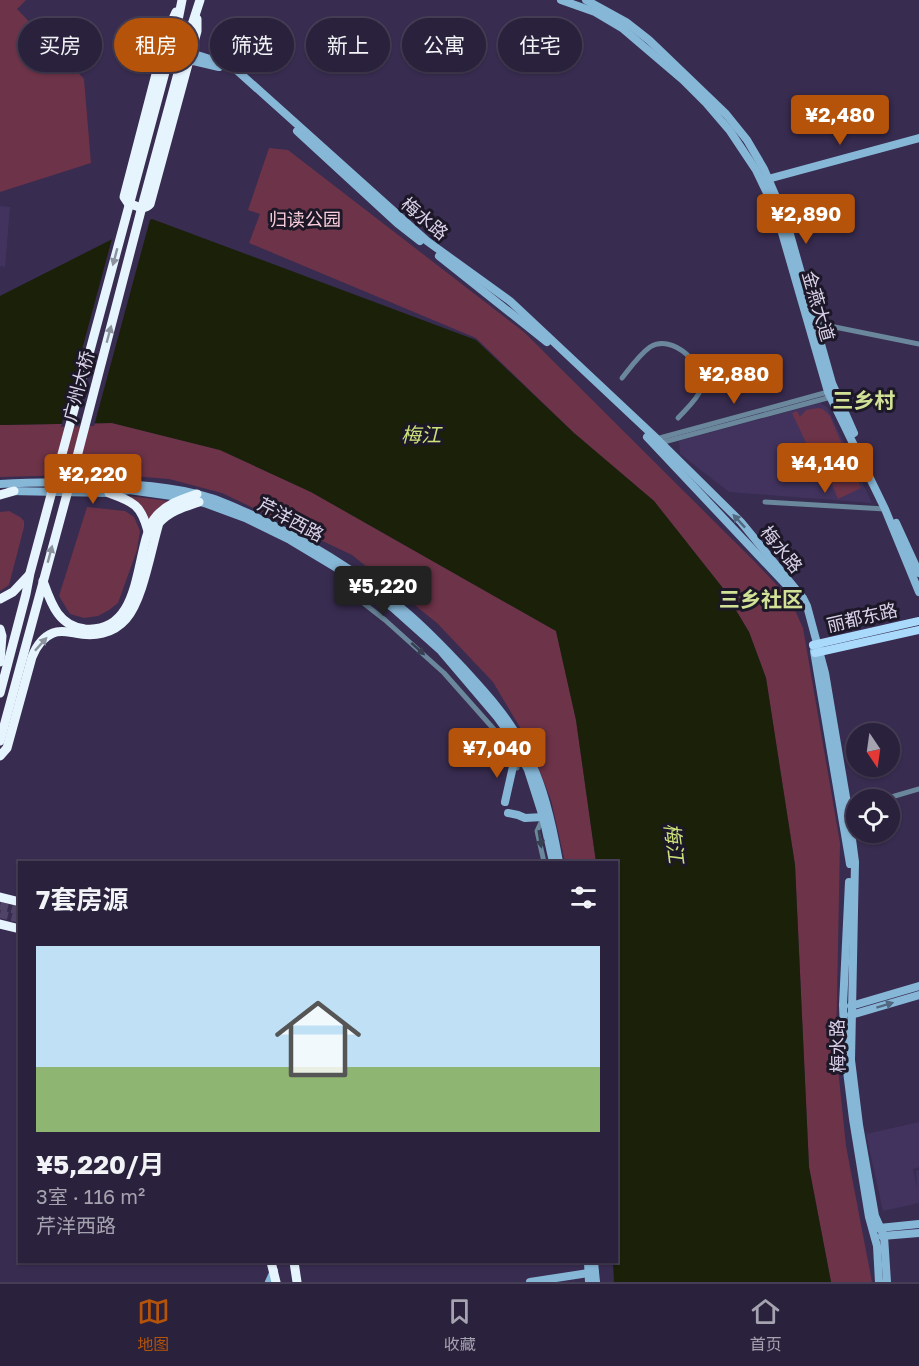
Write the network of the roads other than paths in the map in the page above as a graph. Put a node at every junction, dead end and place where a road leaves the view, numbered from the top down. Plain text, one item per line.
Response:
1 (181, 0) edge
2 (561, 0) edge
3 (585, 0) edge
4 (199, 4) edge
5 (173, 18) edge
6 (198, 59) edge
7 (157, 72) edge
8 (186, 72) edge
9 (919, 138) edge
10 (768, 179) junction
11 (815, 323) junction
12 (919, 344) edge
13 (622, 378) dead end
14 (830, 394) junction
15 (678, 418) dead end
16 (657, 442) junction
17 (0, 484) edge
18 (14, 491) joint
19 (0, 493) edge
20 (109, 493) junction
21 (186, 498) junction
22 (198, 498) junction
23 (765, 502) dead end
24 (885, 509) junction
25 (148, 531) junction
26 (30, 573) junction
27 (919, 573) edge
28 (43, 581) junction
29 (919, 591) edge
30 (357, 598) dead end
31 (0, 599) edge
32 (919, 621) edge
33 (0, 629) edge
34 (919, 630) edge
35 (816, 648) junction
36 (0, 662) edge
37 (0, 693) edge
38 (0, 741) edge
39 (0, 756) edge
40 (516, 765) joint
41 (848, 789) edge
42 (919, 789) edge
43 (900, 794) edge
44 (506, 802) dead end
45 (508, 813) dead end
46 (543, 817) junction
47 (854, 843) edge
48 (544, 861) edge
49 (553, 861) edge
50 (559, 861) edge
51 (2, 896) edge
52 (18, 901) edge
53 (0, 924) edge
54 (18, 928) edge
55 (919, 986) edge
56 (919, 994) edge
57 (851, 1006) junction
58 (851, 1015) junction
59 (919, 1224) edge
60 (883, 1232) junction
61 (873, 1233) junction
62 (919, 1233) edge
63 (293, 1263) edge
64 (588, 1263) edge
65 (594, 1263) edge
66 (273, 1265) edge
67 (592, 1273) junction
68 (269, 1282) edge
69 (276, 1282) edge
70 (297, 1282) edge
71 (530, 1282) edge
72 (589, 1282) edge
73 (596, 1282) edge
74 (879, 1282) edge
75 (886, 1282) edge

1 - 5 highway
1 -> 26 highway, 广州大桥
2 - 14 main road, 金燕大道
3 - 10 main road, 金燕大道
28 -> 4 highway, 广州大桥
6 - 16 main road, 梅水路
7 - 8 highway
9 - 10 main road
10 - 11 main road, 金燕大道
11 - 12 street
11 - 27 main road, 金燕大道
13 - 15 street
14 - 16 street
14 - 24 main road, 金燕大道
16 - 35 main road, 梅水路
17 - 22 main road, 芹洋西路
18 - 19 highway
18 - 20 main road
20 - 21 main road
20 - 25 highway
21 - 22 highway
21 - 25 highway
39 -> 22 highway
22 - 46 main road, 芹洋西路
22 - 50 main road, 芹洋西路
23 - 24 street
24 - 29 main road, 金燕大道
25 - 28 highway
26 - 31 highway
26 - 37 highway, 广州大桥
28 - 38 highway, 广州大桥
30 -> 40 street
32 - 35 main road, 丽都东路
33 - 36 highway
34 - 35 main road, 丽都东路
35 - 41 main road, 梅水路
35 - 61 main road, 梅水路
40 - 44 main road
42 - 43 street
45 - 46 main road
46 -> 48 street
46 - 49 main road, 芹洋西路
47 - 57 main road, 梅水路
51 - 52 highway
53 - 54 highway
55 - 57 main road
58 -> 56 main road
57 - 58 main road, 梅水路
58 - 60 main road, 梅水路
59 - 60 main road
60 - 61 main road
60 - 62 main road
60 - 75 main road, 梅水路
61 - 74 main road, 梅水路
63 - 70 highway
64 - 67 main road
65 - 67 main road
66 - 68 main road
66 - 69 highway
67 - 71 main road
67 - 72 main road
67 - 73 main road

